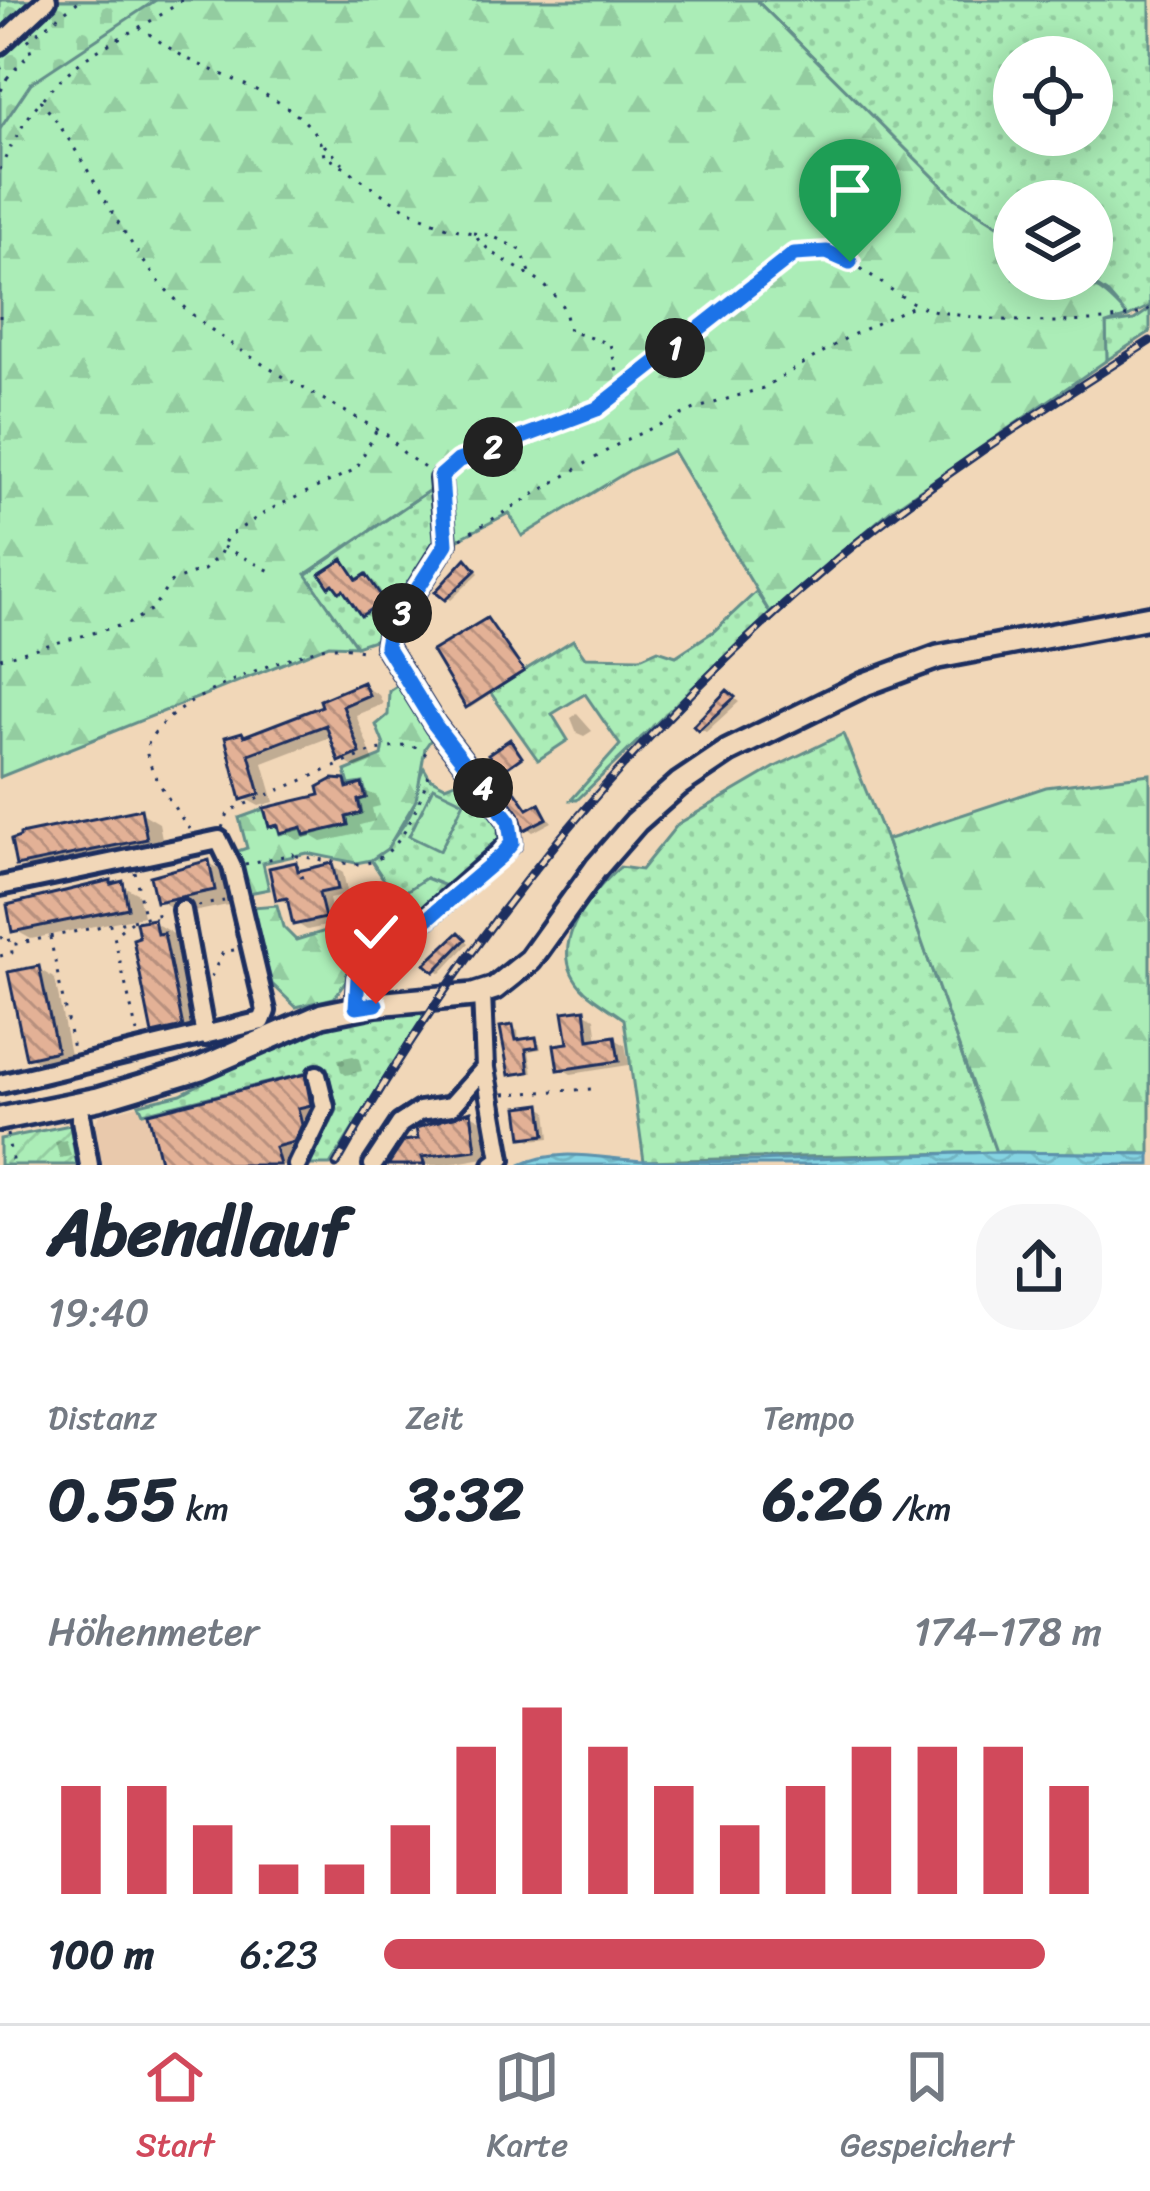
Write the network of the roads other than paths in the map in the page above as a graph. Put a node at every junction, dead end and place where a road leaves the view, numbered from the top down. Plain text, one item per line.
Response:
1 (47, 0) edge
2 (0, 44) edge
3 (440, 479) road end
4 (1150, 617) edge
5 (0, 886) edge
6 (182, 910) road end
7 (482, 993) junction
8 (356, 1007) junction
9 (205, 1036) junction
10 (485, 1068) junction
11 (317, 1076) dead end
12 (0, 1084) edge
13 (78, 1103) junction
14 (3, 1126) edge
15 (497, 1162) edge
16 (89, 1165) edge
17 (297, 1165) edge
18 (373, 1165) edge

1 - 2 street
3 - 8 street
4 - 7 main road
5 - 9 street
6 - 9 street
7 - 8 main road
7 - 10 street
8 - 13 main road
9 - 12 street
10 - 15 street
10 - 18 street
11 - 17 street
13 - 14 main road
13 - 16 street

